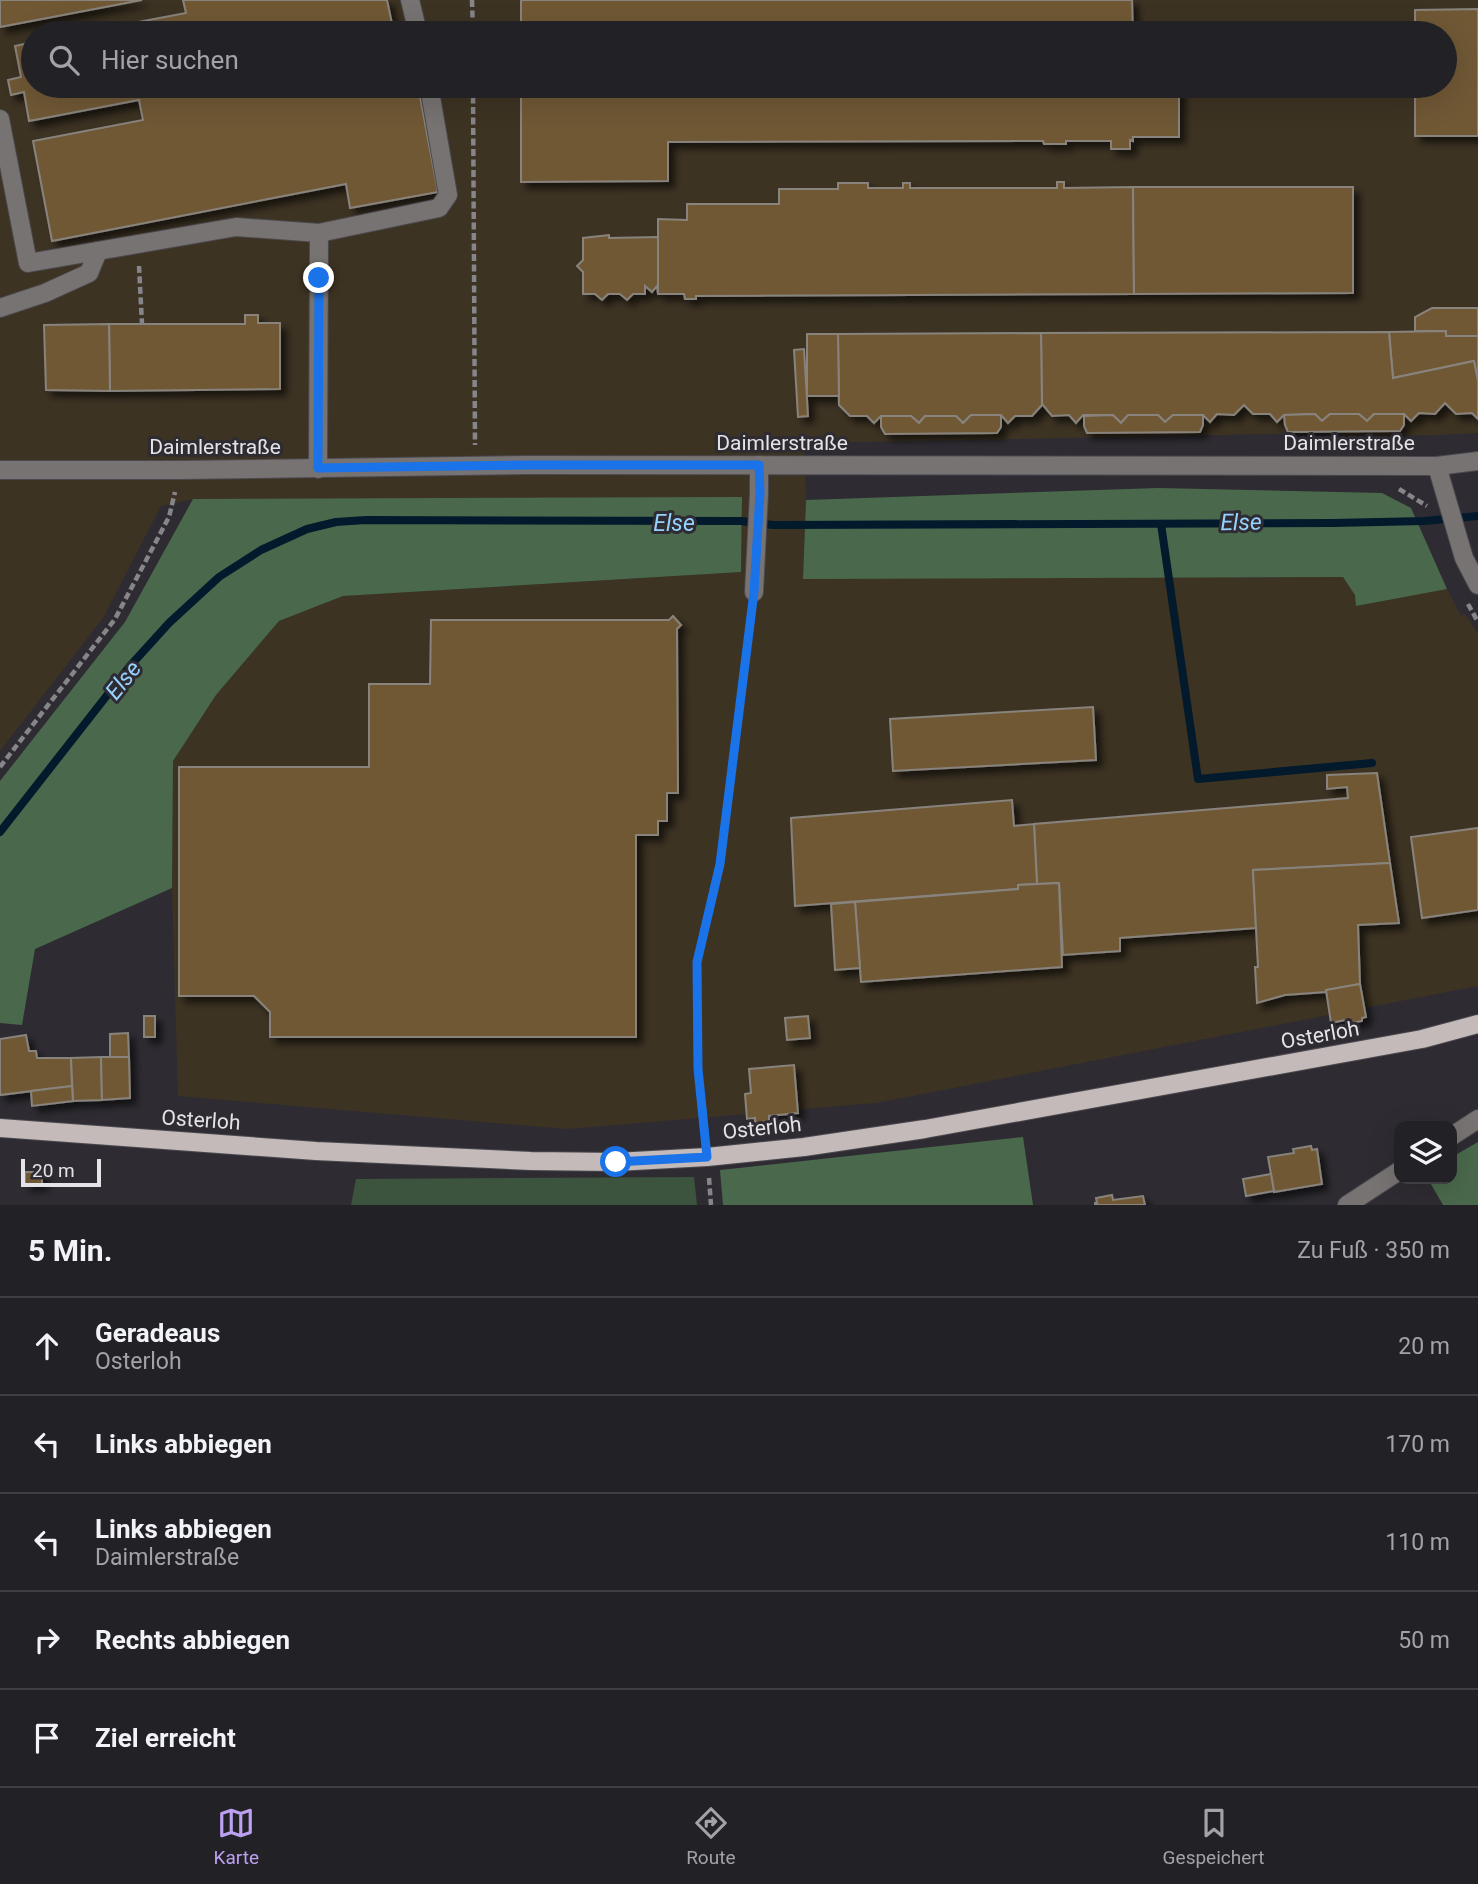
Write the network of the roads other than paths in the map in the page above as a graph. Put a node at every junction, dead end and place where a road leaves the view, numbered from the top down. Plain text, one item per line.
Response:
1 (410, 0) edge
2 (415, 21) edge
3 (431, 98) edge
4 (0, 119) edge
5 (319, 233) junction
6 (98, 251) junction
7 (0, 308) edge
8 (1478, 461) edge
9 (759, 465) junction
10 (1437, 466) junction
11 (318, 468) junction
12 (0, 470) edge
13 (1478, 585) edge
14 (754, 592) road end
15 (1478, 1024) edge
16 (1478, 1119) edge
17 (0, 1128) edge
18 (1457, 1133) edge
19 (1394, 1174) edge
20 (1347, 1205) edge

1 - 2 street
3 - 5 street
4 - 6 street
5 - 6 street
5 - 11 street
6 - 7 street
8 - 10 street
9 - 10 street, Daimlerstraße
9 - 11 street, Daimlerstraße
9 - 14 street
10 - 13 street, Daimlerstraße
11 - 12 street, Daimlerstraße
15 - 17 main road, Osterloh
16 - 18 street
19 - 20 street

